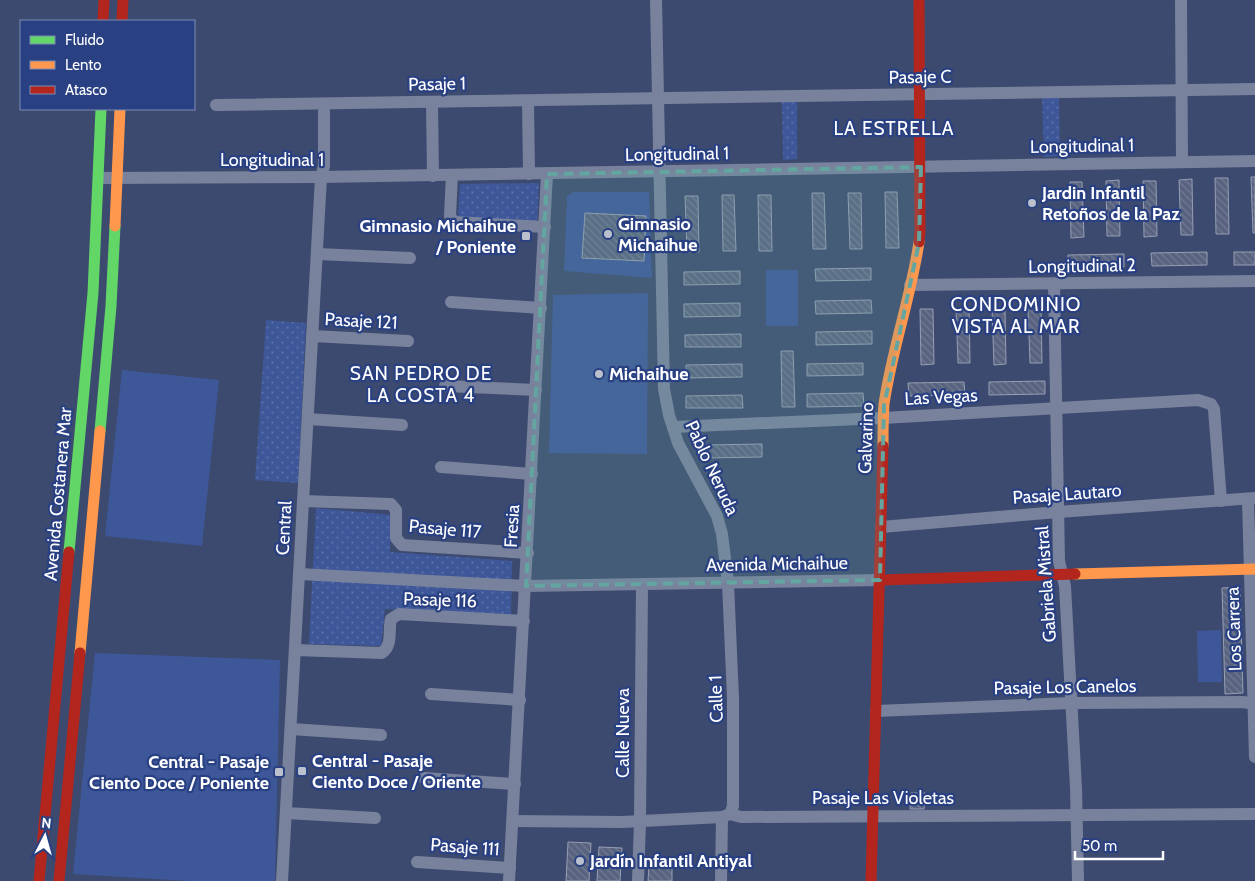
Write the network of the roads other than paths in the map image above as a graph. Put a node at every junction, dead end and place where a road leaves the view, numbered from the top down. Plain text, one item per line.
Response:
1 (104, 0) edge
2 (123, 0) edge
3 (656, 0) edge
4 (919, 0) edge
5 (1181, 0) edge
6 (103, 20) edge
7 (122, 20) edge
8 (1255, 89) edge
9 (1182, 90) junction
10 (920, 94) junction
11 (658, 99) junction
12 (528, 100) junction
13 (432, 102) junction
14 (324, 104) junction
15 (216, 105) dead end
16 (101, 110) edge
17 (120, 110) edge
18 (1255, 161) edge
19 (1182, 162) junction
20 (921, 167) junction
21 (660, 172) junction
22 (529, 174) junction
23 (548, 174) junction
24 (452, 175) junction
25 (434, 176) junction
26 (99, 178) junction
27 (118, 178) junction
28 (321, 178) junction
29 (545, 227) junction
30 (317, 254) junction
31 (410, 258) dead end
32 (1255, 281) edge
33 (1054, 284) junction
34 (910, 285) junction
35 (451, 302) dead end
36 (540, 308) junction
37 (312, 336) junction
38 (408, 341) dead end
39 (445, 386) dead end
40 (536, 390) junction
41 (1056, 408) junction
42 (883, 418) junction
43 (308, 419) junction
44 (402, 425) dead end
45 (672, 427) junction
46 (441, 467) dead end
47 (532, 474) junction
48 (1252, 499) edge
49 (303, 501) junction
50 (1220, 501) junction
51 (1058, 512) junction
52 (881, 527) junction
53 (528, 553) junction
54 (68, 566) junction
55 (88, 568) junction
56 (1253, 570) edge
57 (299, 574) junction
58 (1062, 575) junction
59 (880, 580) junction
60 (728, 582) junction
61 (642, 584) junction
62 (526, 586) junction
63 (524, 621) junction
64 (295, 650) junction
65 (430, 694) dead end
66 (520, 700) junction
67 (1071, 703) junction
68 (1255, 704) edge
69 (876, 711) junction
70 (291, 729) junction
71 (381, 735) dead end
72 (1255, 757) edge
73 (424, 778) dead end
74 (515, 784) junction
75 (286, 813) junction
76 (1255, 814) edge
77 (726, 815) junction
78 (1077, 815) junction
79 (873, 816) junction
80 (376, 818) dead end
81 (513, 821) junction
82 (640, 822) junction
83 (417, 862) dead end
84 (510, 868) junction
85 (39, 881) edge
86 (58, 881) edge
87 (282, 881) edge
88 (509, 881) edge
89 (638, 881) edge
90 (721, 881) edge
91 (871, 881) edge
92 (1078, 881) edge

1 - 6 main road
2 - 7 main road
3 - 11 street, Pablo Neruda
4 - 10 main road, Galvarino
5 - 9 street
8 - 9 street, Pasaje C
9 - 10 street, Pasaje C
9 - 19 street
10 - 11 street, Pasaje C
10 - 20 main road, Galvarino
11 - 12 street, Pasaje 1
11 - 21 street, Pablo Neruda
12 - 13 street, Pasaje 1
12 - 22 street
13 - 14 street, Pasaje 1
13 - 25 street
14 - 15 street, Pasaje 1
14 - 28 street, Central
16 - 26 main road, Avenida Costanera Mar
17 - 27 main road, Avenida Costanera Mar
18 - 19 street, Longitudinal 1
19 - 20 street, Longitudinal 1
20 - 21 street, Longitudinal 1
20 - 34 main road, Galvarino
21 - 23 street, Longitudinal 1
21 - 45 street, Pablo Neruda
22 - 23 street, Longitudinal 1
22 - 24 street, Longitudinal 1
23 - 29 street, Fresia
24 - 25 street, Longitudinal 1
24 - 29 street
25 - 28 street, Longitudinal 1
26 - 27 street, Longitudinal 1
26 - 54 main road, Avenida Costanera Mar
27 - 28 street, Longitudinal 1
27 - 55 main road, Avenida Costanera Mar
28 - 30 street, Central
29 - 36 street, Fresia
30 - 31 street
30 - 37 street, Central
32 - 33 street, Longitudinal 2
33 - 34 street, Longitudinal 2
33 - 41 street, Gabriela Mistral
34 - 42 main road, Galvarino
35 - 36 street
36 - 40 street, Fresia
37 - 38 street, Pasaje 121
37 - 43 street, Central
39 - 40 street
40 - 47 street, Fresia
41 - 42 street, Las Vegas
41 - 50 street, Las Vegas
41 - 51 street, Gabriela Mistral
42 - 45 street, Las Vegas
42 - 52 main road, Galvarino
43 - 44 street
43 - 49 street, Central
45 - 60 street, Pablo Neruda
46 - 47 street
47 - 53 street, Fresia
48 - 50 street, Pasaje Lautaro
48 - 56 street, Los Carrera
49 - 53 street, Pasaje 117
49 - 57 street, Central
50 - 51 street, Pasaje Lautaro
51 - 52 street, Pasaje Lautaro
51 - 58 street, Gabriela Mistral
52 - 59 main road, Galvarino
53 - 62 street, Fresia
54 - 55 main road
54 - 85 main road, Avenida Costanera Mar
55 - 86 main road, Avenida Costanera Mar
56 - 58 main road, Avenida Michaihue
56 - 68 street, Los Carrera
57 - 62 street, Avenida Michaihue
57 - 64 street, Central
58 - 59 main road, Avenida Michaihue
58 - 67 street, Gabriela Mistral
59 - 60 street, Avenida Michaihue
59 - 69 main road, Galvarino
60 - 61 street, Avenida Michaihue
60 - 77 street, Calle 1
61 - 62 street, Avenida Michaihue
61 - 82 street, Calle Nueva
62 - 63 street, Fresia
63 - 64 street, Pasaje 116
63 - 66 street, Fresia
64 - 70 street, Central
65 - 66 street
66 - 74 street, Fresia
67 - 68 street, Pasaje Los Canelos
67 - 69 street, Pasaje Los Canelos
67 - 78 street, Gabriela Mistral
68 - 72 street, Los Carrera
69 - 79 main road, Galvarino
70 - 71 street
70 - 75 street, Central
73 - 74 street
74 - 81 street, Fresia
75 - 80 street
75 - 87 street, Central
76 - 78 street, Pasaje Las Violetas
77 - 79 street, Pasaje Las Violetas
77 - 82 street, Pasaje Las Violetas
77 - 90 street, Calle 1
78 - 79 street, Pasaje Las Violetas
78 - 92 street, Gabriela Mistral
79 - 91 main road, Galvarino
81 - 82 street, Pasaje Las Violetas
81 - 84 street, Fresia
82 - 89 street, Calle Nueva
83 - 84 street, Pasaje 111
84 - 88 street, Fresia

